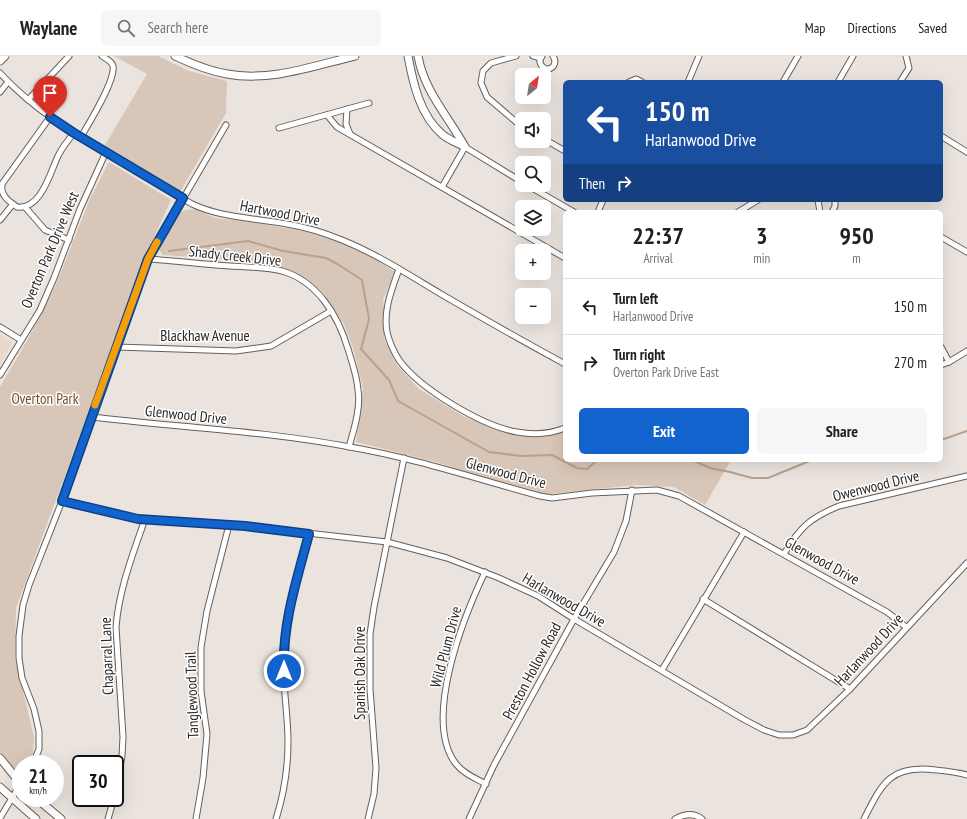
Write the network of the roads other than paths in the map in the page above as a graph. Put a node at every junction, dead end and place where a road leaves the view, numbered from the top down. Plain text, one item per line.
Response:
1 (5, 56) edge
2 (70, 56) edge
3 (102, 56) edge
4 (175, 56) edge
5 (355, 56) edge
6 (408, 56) edge
7 (418, 56) edge
8 (516, 56) edge
9 (533, 56) edge
10 (553, 56) edge
11 (699, 56) edge
12 (798, 56) edge
13 (853, 56) edge
14 (906, 56) edge
15 (542, 57) edge
16 (0, 61) edge
17 (0, 73) edge
18 (689, 80) edge
19 (784, 80) edge
20 (839, 80) edge
21 (901, 80) edge
22 (8, 82) junction
23 (0, 92) edge
24 (28, 100) junction
25 (369, 103) dead end
26 (347, 109) junction
27 (327, 115) junction
28 (50, 117) junction
29 (515, 121) edge
30 (226, 125) dead end
31 (279, 128) dead end
32 (74, 133) junction
33 (350, 134) junction
34 (81, 137) junction
35 (943, 137) edge
36 (551, 143) edge
37 (465, 147) junction
38 (563, 150) edge
39 (106, 152) junction
40 (967, 152) edge
41 (515, 178) edge
42 (442, 187) junction
43 (540, 192) edge
44 (183, 198) junction
45 (755, 202) edge
46 (13, 204) junction
47 (25, 207) junction
48 (571, 210) edge
49 (741, 210) edge
50 (0, 220) edge
51 (943, 238) edge
52 (69, 240) junction
53 (967, 252) edge
54 (563, 257) edge
55 (148, 259) junction
56 (399, 269) junction
57 (331, 311) junction
58 (0, 327) edge
59 (21, 340) junction
60 (117, 347) junction
61 (943, 350) edge
62 (967, 351) edge
63 (950, 362) junction
64 (563, 363) edge
65 (943, 364) edge
66 (0, 375) edge
67 (91, 417) junction
68 (563, 429) edge
69 (349, 447) junction
70 (404, 458) junction
71 (967, 476) edge
72 (632, 490) junction
73 (62, 501) junction
74 (145, 519) junction
75 (229, 525) junction
76 (744, 532) junction
77 (309, 534) junction
78 (387, 542) junction
79 (784, 554) junction
80 (967, 563) edge
81 (485, 572) junction
82 (703, 599) junction
83 (574, 619) junction
84 (906, 627) junction
85 (662, 670) junction
86 (850, 689) junction
87 (37, 755) edge
88 (122, 755) edge
89 (0, 758) edge
90 (12, 772) edge
91 (967, 775) edge
92 (486, 784) junction
93 (0, 787) edge
94 (12, 798) joint
95 (22, 807) edge
96 (47, 807) edge
97 (112, 807) edge
98 (0, 818) edge
99 (36, 819) edge
100 (61, 819) edge
101 (108, 819) edge
102 (196, 819) edge
103 (276, 819) edge
104 (368, 819) edge
105 (469, 819) edge
106 (675, 819) edge
107 (702, 819) edge
108 (864, 819) edge

1 - 16 street
2 - 24 street
3 - 34 street
4 - 5 street
6 - 37 street
7 - 37 street
8 - 29 street
9 - 15 street
10 - 15 street
11 - 18 street
12 - 19 street
13 - 20 street
14 - 21 street
17 - 22 street, Hartwood Drive
22 - 23 street
22 - 24 street, Hartwood Drive
24 - 28 street, Hartwood Drive
25 - 26 street
26 - 27 street
26 - 33 street
27 - 31 street
27 - 33 street
28 - 32 street, Hartwood Drive
28 - 46 street
30 - 44 street
32 - 34 street, Hartwood Drive
32 - 47 street
33 - 42 street
34 - 39 street, Hartwood Drive
35 - 40 street
36 - 38 street
37 - 41 street
37 - 42 street
39 - 44 street, Hartwood Drive
39 - 52 street, Overton Park Drive West
42 - 54 street
43 - 48 street
44 - 55 street
44 - 56 street, Hartwood Drive
45 - 49 street
46 - 47 street
46 - 50 street
47 - 52 street
51 - 53 street
52 - 59 street, Overton Park Drive West
55 - 57 street, Shady Creek Drive
55 - 60 street
56 - 64 street, Hartwood Drive
56 - 68 street
57 - 60 street, Blackhaw Avenue
57 - 69 street, Shady Creek Drive
58 - 59 street
59 - 66 street, Overton Park Drive West
60 - 67 street
61 - 63 street
62 - 63 street
63 - 65 street
67 - 69 street, Glenwood Drive
67 - 73 street
69 - 70 street, Glenwood Drive
70 - 72 street, Glenwood Drive
70 - 78 street, Spanish Oak Drive
71 - 79 street, Owenwood Drive
72 - 76 street, Glenwood Drive
72 - 83 street, Preston Hollow Road
73 - 74 street, Harlanwood Drive
73 - 87 street
74 - 75 street, Harlanwood Drive
74 - 88 street, Chaparral Lane
75 - 77 street, Harlanwood Drive
75 - 102 street, Tanglewood Trail
76 - 79 street, Glenwood Drive
76 - 82 street
77 - 78 street, Harlanwood Drive
77 - 103 street
78 - 81 street, Harlanwood Drive
78 - 104 street, Spanish Oak Drive
79 - 84 street, Glenwood Drive
80 - 84 street, Harlanwood Drive
81 - 83 street, Harlanwood Drive
81 - 92 street, Wild Plum Drive
82 - 85 street
82 - 86 street
83 - 85 street, Harlanwood Drive
83 - 92 street, Preston Hollow Road
84 - 86 street, Harlanwood Drive
85 - 86 street, Harlanwood Drive
89 - 90 street
91 - 108 street
92 - 105 street, Preston Hollow Road
93 - 94 street
94 - 98 street
95 - 99 street
96 - 100 street
97 - 101 street, Chaparral Lane
106 - 107 street

